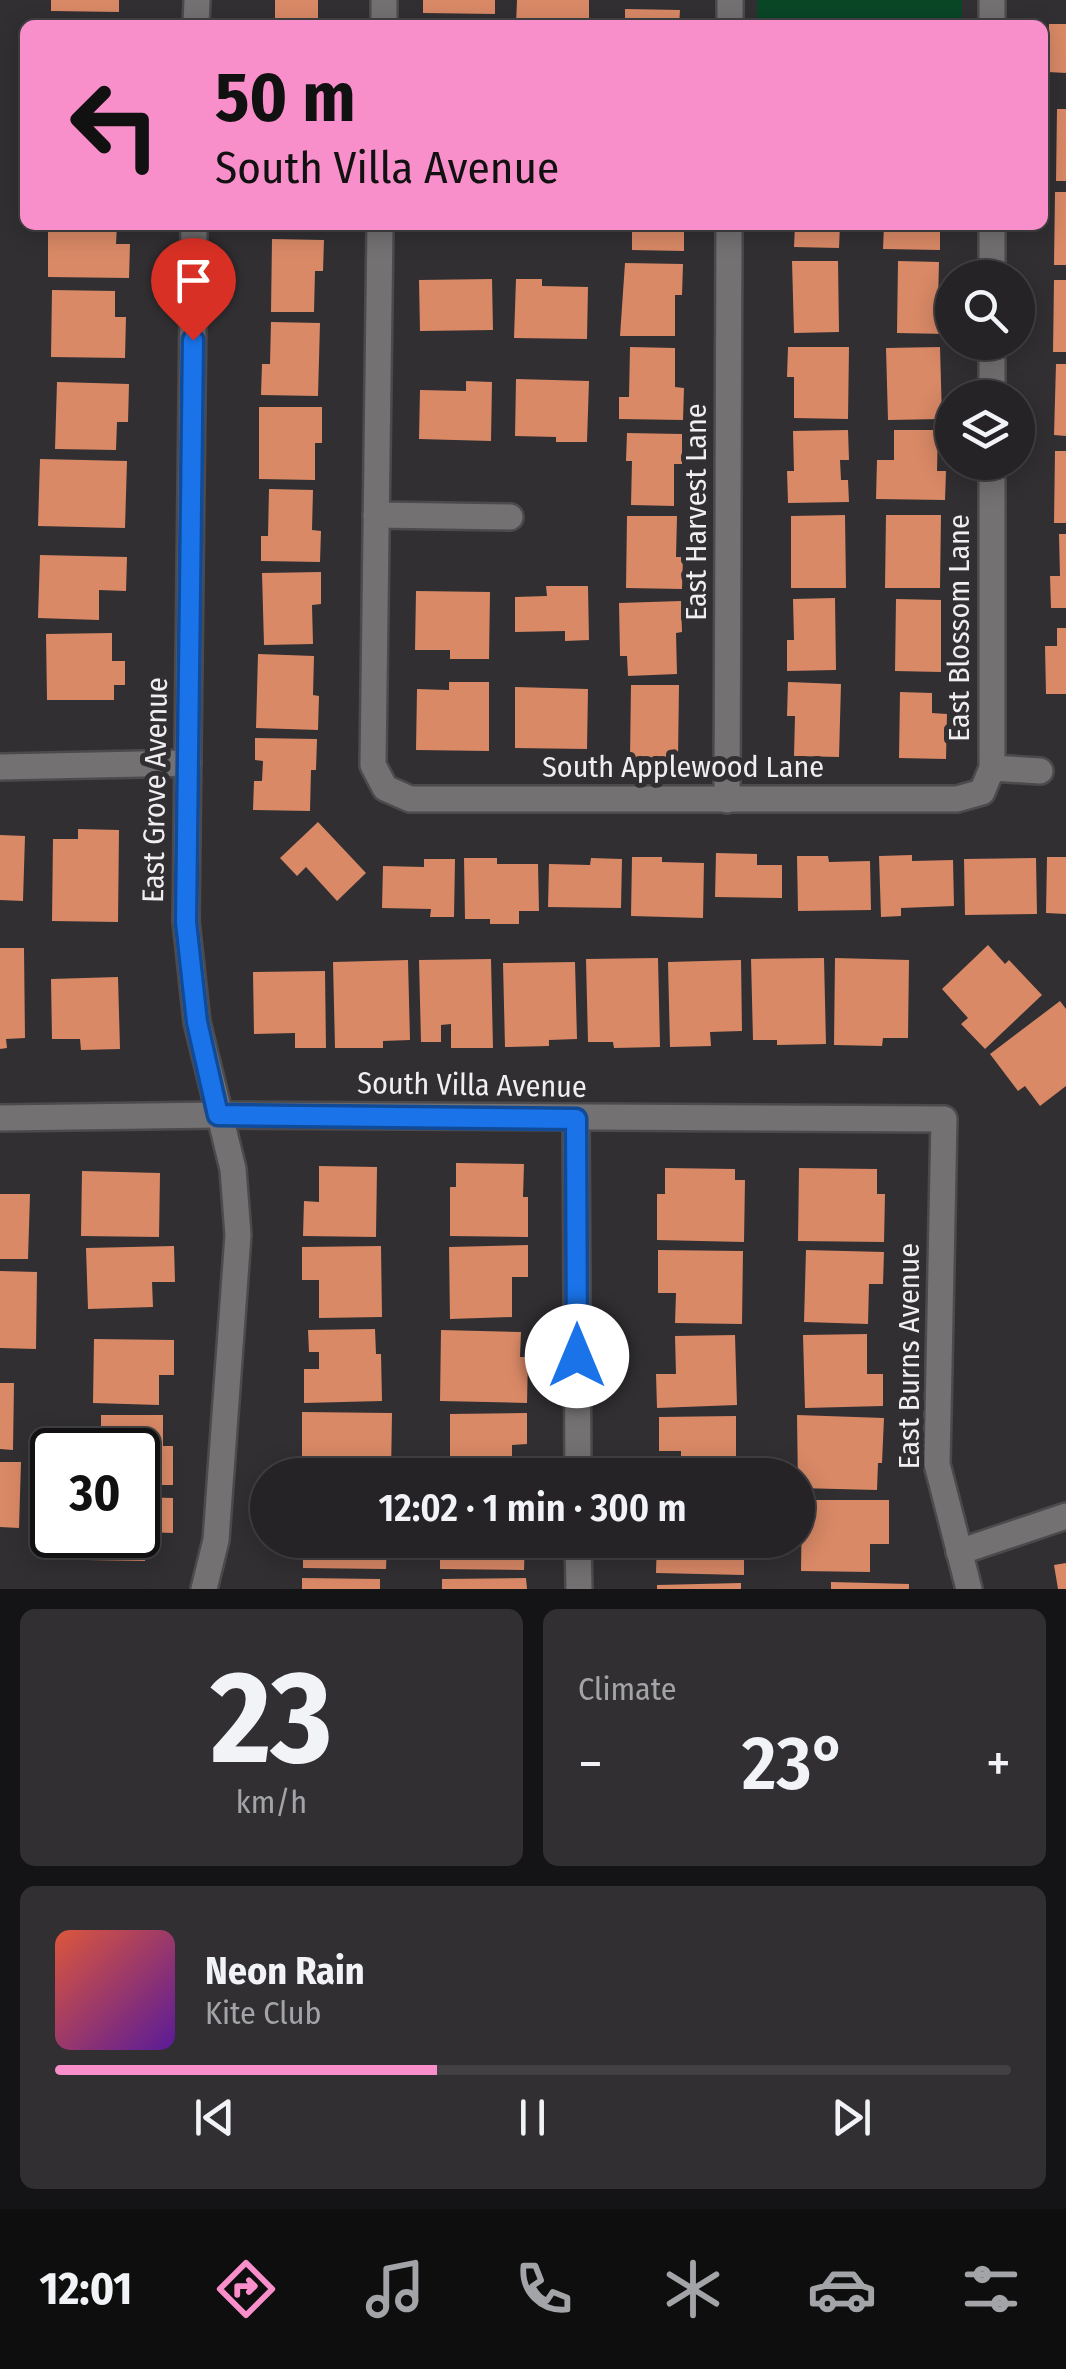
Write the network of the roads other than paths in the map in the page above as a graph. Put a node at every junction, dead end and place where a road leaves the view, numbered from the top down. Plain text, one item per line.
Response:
1 (194, 230) edge
2 (380, 230) edge
3 (729, 230) edge
4 (992, 230) edge
5 (992, 260) edge
6 (992, 480) edge
7 (376, 515) junction
8 (510, 517) dead end
9 (188, 763) junction
10 (0, 767) edge
11 (1040, 771) dead end
12 (987, 780) junction
13 (728, 800) junction
14 (218, 1115) junction
15 (0, 1118) edge
16 (576, 1119) junction
17 (944, 1119) joint
18 (578, 1458) edge
19 (1066, 1516) edge
20 (959, 1552) junction
21 (578, 1558) edge
22 (204, 1589) edge
23 (579, 1589) edge
24 (969, 1589) edge

1 - 9 street, East Grove Avenue
2 - 7 street
3 - 13 street, East Harvest Lane
4 - 5 street
6 - 12 street, East Blossom Lane
7 - 8 street
7 - 13 street, South Applewood Lane
9 - 10 street
9 - 14 street, East Grove Avenue
11 - 12 street, South Applewood Lane
12 - 13 street, South Applewood Lane
14 - 15 street, South Villa Avenue
14 - 16 street, South Villa Avenue
14 - 22 street, East Grove Avenue
16 - 17 street, South Villa Avenue
16 - 18 street
17 - 20 street, East Burns Avenue
19 - 20 street
20 - 24 street, East Burns Avenue
21 - 23 street

